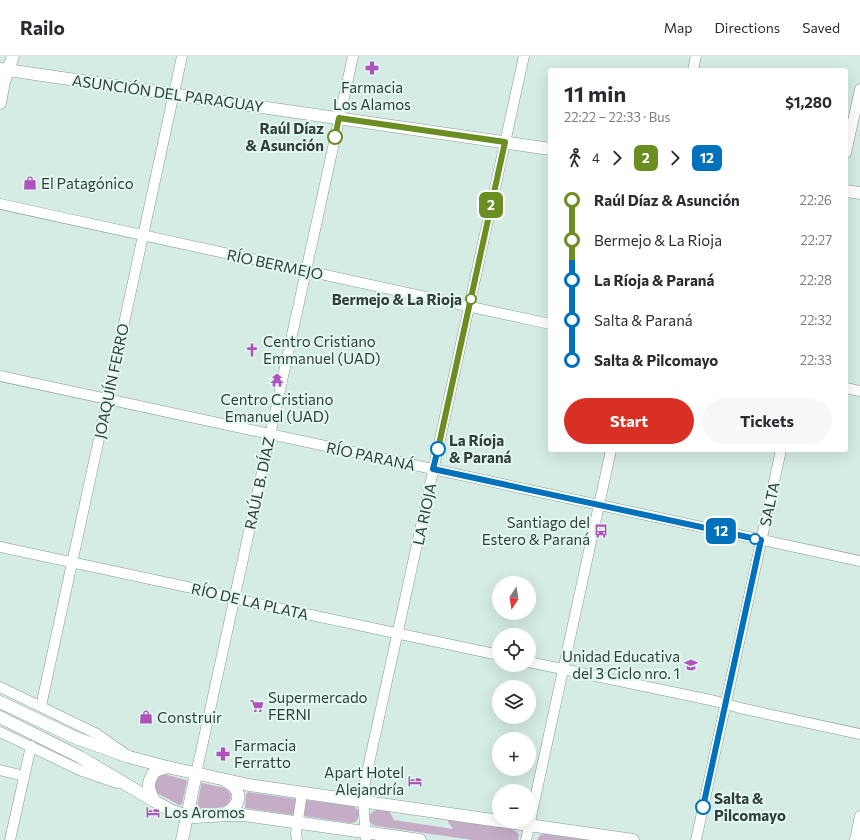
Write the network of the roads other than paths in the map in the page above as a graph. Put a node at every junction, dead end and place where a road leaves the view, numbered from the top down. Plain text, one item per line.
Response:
1 (13, 56) edge
2 (182, 56) edge
3 (353, 56) edge
4 (524, 56) edge
5 (696, 56) edge
6 (693, 68) edge
7 (4, 70) edge
8 (860, 89) edge
9 (174, 94) junction
10 (0, 103) edge
11 (339, 118) junction
12 (505, 142) junction
13 (848, 144) edge
14 (548, 149) edge
15 (848, 191) edge
16 (860, 193) edge
17 (0, 204) edge
18 (143, 235) junction
19 (306, 271) junction
20 (469, 306) junction
21 (548, 324) edge
22 (0, 376) edge
23 (848, 388) edge
24 (860, 391) edge
25 (108, 399) junction
26 (270, 434) junction
27 (611, 452) edge
28 (781, 452) edge
29 (433, 469) junction
30 (599, 505) junction
31 (761, 540) junction
32 (0, 547) edge
33 (860, 561) edge
34 (72, 562) junction
35 (234, 598) junction
36 (397, 634) junction
37 (492, 654) edge
38 (536, 663) edge
39 (563, 669) junction
40 (0, 687) edge
41 (0, 702) edge
42 (726, 704) junction
43 (41, 706) junction
44 (0, 717) edge
45 (0, 732) edge
46 (860, 734) edge
47 (31, 746) junction
48 (129, 757) junction
49 (167, 767) junction
50 (0, 770) edge
51 (196, 774) junction
52 (24, 776) junction
53 (224, 780) junction
54 (130, 786) junction
55 (302, 793) junction
56 (536, 797) edge
57 (154, 801) junction
58 (363, 802) junction
59 (221, 815) junction
60 (187, 816) junction
61 (860, 816) edge
62 (492, 820) edge
63 (298, 823) junction
64 (536, 826) edge
65 (529, 828) edge
66 (366, 836) edge
67 (10, 840) edge
68 (182, 840) edge
69 (297, 840) edge
70 (420, 840) edge
71 (526, 840) edge
72 (633, 840) edge
73 (696, 840) edge
74 (855, 840) edge

1 - 7 main road
2 - 9 street, JOAQUÍN FERRO
3 - 11 street, RAÚL B. DÍAZ
4 - 12 street, LA RIOJA
5 - 6 street
7 - 9 main road, ASUNCIÓN DEL PARAGUAY
7 - 10 main road
8 - 13 street
9 - 11 main road, ASUNCIÓN DEL PARAGUAY
9 - 18 street, JOAQUÍN FERRO
11 - 12 main road, ASUNCIÓN DEL PARAGUAY
11 - 19 street, RAÚL B. DÍAZ
12 - 14 main road, ASUNCIÓN DEL PARAGUAY
12 - 20 street, LA RIOJA
15 - 16 main road
17 - 18 street, RÍO BERMEJO
18 - 19 street, RÍO BERMEJO
18 - 25 street, JOAQUÍN FERRO
19 - 20 street, RÍO BERMEJO
19 - 26 street, RAÚL B. DÍAZ
20 - 21 street, RÍO BERMEJO
20 - 29 street, LA RIOJA
22 - 25 street, RÍO PARANÁ
23 - 24 street
25 - 26 street, RÍO PARANÁ
25 - 34 street, JOAQUÍN FERRO
26 - 29 street, RÍO PARANÁ
26 - 35 street, RAÚL B. DÍAZ
27 - 30 street
28 - 31 street, SALTA
29 - 30 street, RÍO PARANÁ
29 - 36 street, LA RIOJA
30 - 31 street, RÍO PARANÁ
30 - 39 street
31 - 33 street, RÍO PARANÁ
31 - 42 street, SALTA
32 - 34 street, RÍO DE LA PLATA
34 - 35 street, RÍO DE LA PLATA
34 - 43 street, JOAQUÍN FERRO
35 - 36 street, RÍO DE LA PLATA
35 - 51 street, RAÚL B. DÍAZ
36 - 37 street, RÍO DE LA PLATA
36 - 58 street, LA RIOJA
38 - 39 street
39 - 42 street
39 - 56 street
40 - 43 street
41 - 48 main road
42 - 46 street
42 - 73 street, SALTA
43 - 48 street
44 - 54 main road
45 - 47 street
47 - 52 street
47 - 54 street
48 - 49 main road
49 - 51 main road
49 - 57 main road
50 - 52 street
51 - 53 main road
51 - 60 main road, RAÚL B. DÍAZ
52 - 67 street
53 - 55 main road
53 - 59 main road
54 - 57 main road
55 - 58 main road
55 - 63 street
57 - 60 main road
58 - 62 main road
58 - 66 street, LA RIOJA
59 - 60 main road
59 - 63 main road
60 - 68 main road, RAÚL B. DÍAZ
61 - 74 street
63 - 66 main road
63 - 69 street
64 - 72 main road
65 - 71 street
66 - 70 main road

